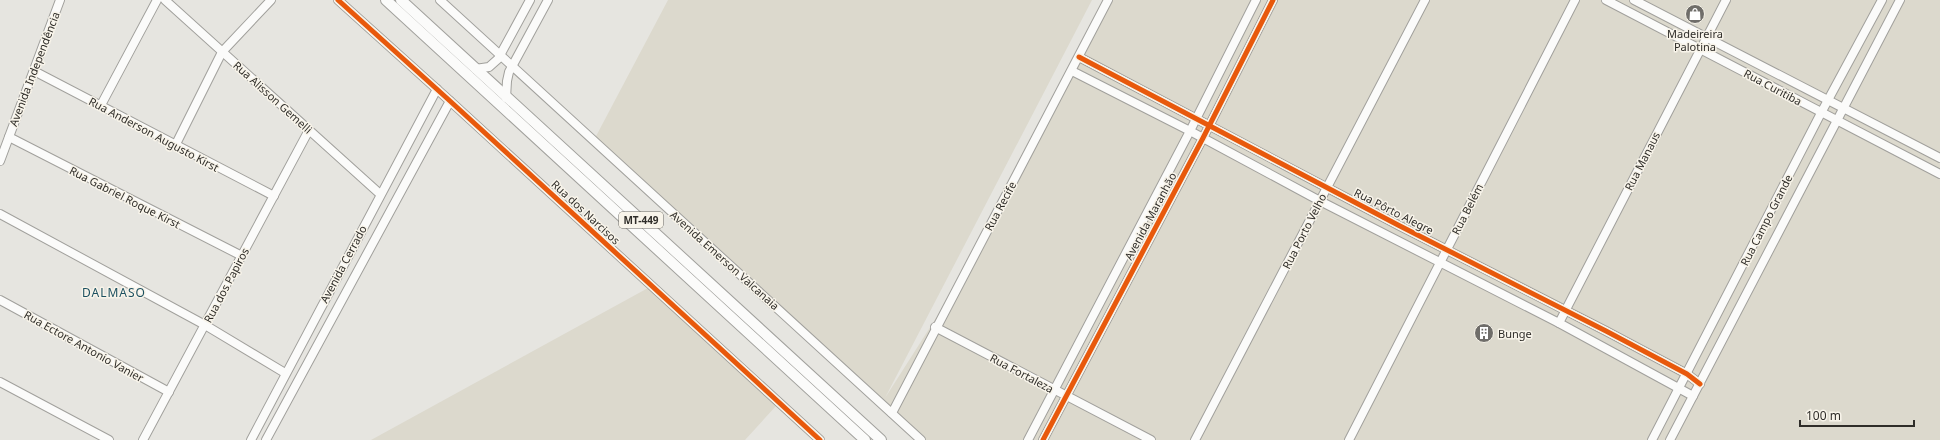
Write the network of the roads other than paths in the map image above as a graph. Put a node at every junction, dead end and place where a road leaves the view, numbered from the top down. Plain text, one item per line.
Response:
1 (60, 0) edge
2 (157, 0) edge
3 (165, 0) edge
4 (271, 0) edge
5 (338, 0) edge
6 (386, 0) edge
7 (401, 0) edge
8 (440, 0) edge
9 (530, 0) edge
10 (548, 0) edge
11 (1108, 0) edge
12 (1256, 0) edge
13 (1272, 0) edge
14 (1425, 0) edge
15 (1575, 0) edge
16 (1606, 0) edge
17 (1634, 0) edge
18 (1726, 0) edge
19 (1882, 0) edge
20 (1900, 0) edge
21 (1707, 37) junction
22 (1700, 49) junction
23 (222, 52) junction
24 (501, 55) junction
25 (1079, 57) junction
26 (512, 66) junction
27 (475, 69) junction
28 (34, 71) junction
29 (1072, 71) junction
30 (1798, 84) junction
31 (437, 89) junction
32 (1791, 96) junction
33 (506, 98) junction
34 (1828, 100) junction
35 (450, 101) junction
36 (101, 105) junction
37 (1844, 108) junction
38 (1821, 112) junction
39 (1196, 119) junction
40 (1837, 121) junction
41 (1209, 125) junction
42 (309, 130) junction
43 (1190, 131) junction
44 (9, 137) junction
45 (1203, 138) junction
46 (175, 146) junction
47 (1, 157) edge
48 (1940, 158) edge
49 (1940, 174) edge
50 (1326, 187) junction
51 (380, 194) junction
52 (274, 196) junction
53 (1320, 201) junction
54 (0, 214) edge
55 (1398, 225) junction
56 (1392, 238) junction
57 (1446, 249) junction
58 (242, 256) junction
59 (1439, 262) junction
60 (1516, 285) junction
61 (1509, 298) junction
62 (0, 300) edge
63 (1565, 310) junction
64 (1559, 323) junction
65 (205, 325) junction
66 (935, 327) junction
67 (1606, 331) junction
68 (1598, 344) junction
69 (1636, 347) junction
70 (1628, 360) junction
71 (285, 373) junction
72 (1687, 374) junction
73 (0, 382) edge
74 (1700, 384) junction
75 (1054, 389) junction
76 (1679, 389) junction
77 (169, 392) junction
78 (1067, 396) junction
79 (1694, 396) junction
80 (892, 413) junction
81 (109, 440) edge
82 (144, 440) edge
83 (250, 440) edge
84 (266, 440) edge
85 (820, 440) edge
86 (865, 440) edge
87 (881, 440) edge
88 (921, 440) edge
89 (1028, 440) edge
90 (1043, 440) edge
91 (1151, 440) edge
92 (1195, 440) edge
93 (1349, 440) edge
94 (1652, 440) edge
95 (1670, 440) edge

1 - 28 street, Avenida Independência
2 - 36 street
3 - 23 street, Rua Alisson Gemelli
4 - 23 street
5 - 31 street, Rua dos Narcisos
6 - 86 main road, MT-449
7 - 27 main road, MT-449
8 - 24 street, Avenida Emerson Valcanaia
9 - 24 street
10 - 26 street
11 - 25 street, Rua Recife
12 - 39 street, Avenida Maranhão
13 - 41 street, Avenida Maranhão
14 - 50 street, Rua Porto Velho
15 - 57 street, Rua Belém
16 - 22 street, Rua Curitiba
17 - 21 street, Rua Curitiba
18 - 21 street, Rua Manaus
19 - 34 street, Rua Campo Grande
20 - 37 street, Rua Campo Grande
21 - 22 street, Rua Manaus
21 - 30 street, Rua Curitiba
22 - 32 street, Rua Curitiba
22 - 63 street, Rua Manaus
23 - 42 street, Rua Alisson Gemelli
23 - 46 street
24 - 26 street, Avenida Emerson Valcanaia
24 - 27 street
25 - 29 street, Rua Recife
25 - 39 street, Rua Pôrto Alegre
26 - 33 street
26 - 80 street, Avenida Emerson Valcanaia
27 - 33 main road, MT-449
28 - 36 street, Rua Anderson Augusto Kirst
28 - 44 street, Avenida Independência
29 - 43 street
29 - 66 street, Rua Recife
30 - 32 street
30 - 34 street, Rua Curitiba
31 - 35 street, Rua dos Narcisos
31 - 51 street, Avenida Cerrado
32 - 38 street, Rua Curitiba
33 - 87 main road, MT-449
34 - 37 street, Rua Curitiba
34 - 38 street, Rua Campo Grande
35 - 84 street, Avenida Cerrado
35 - 85 street, Rua dos Narcisos
36 - 46 street, Rua Anderson Augusto Kirst
37 - 40 street, Rua Campo Grande
37 - 48 street, Rua Curitiba
38 - 40 street, Rua Curitiba
38 - 72 street, Rua Campo Grande
39 - 41 street, Rua Pôrto Alegre
39 - 43 street, Avenida Maranhão
40 - 49 street, Rua Curitiba
40 - 74 street, Rua Campo Grande
41 - 45 street, Avenida Maranhão
41 - 50 street, Rua Pôrto Alegre
42 - 51 street, Rua Alisson Gemelli
42 - 52 street, Rua dos Papiros
43 - 45 street
43 - 75 street, Avenida Maranhão
44 - 47 street, Avenida Independência
44 - 58 street, Rua Gabriel Roque Kirst
45 - 53 street
45 - 78 street, Avenida Maranhão
46 - 52 street, Rua Anderson Augusto Kirst
50 - 53 street, Rua Porto Velho
50 - 55 street, Rua Pôrto Alegre
51 - 71 street, Avenida Cerrado
52 - 58 street, Rua dos Papiros
53 - 56 street
53 - 92 street, Rua Porto Velho
54 - 65 street
55 - 56 street
55 - 57 street, Rua Pôrto Alegre
56 - 59 street
57 - 59 street, Rua Belém
57 - 60 street, Rua Pôrto Alegre
58 - 65 street, Rua dos Papiros
59 - 61 street
59 - 93 street, Rua Belém
60 - 61 street
60 - 63 street, Rua Pôrto Alegre
61 - 64 street
62 - 77 street, Rua Ectore Antonio Vanier
63 - 64 street, Rua Manaus
63 - 67 street, Rua Pôrto Alegre
64 - 68 street
65 - 71 street
65 - 77 street, Rua dos Papiros
66 - 75 street, Rua Fortaleza
66 - 80 street, Rua Recife
67 - 68 street
67 - 69 street, Rua Pôrto Alegre
68 - 70 street
69 - 70 street
69 - 72 street, Rua Pôrto Alegre
70 - 76 street
71 - 83 street, Avenida Cerrado
72 - 74 street, Rua Pôrto Alegre
72 - 76 street, Rua Campo Grande
73 - 81 street
74 - 79 street, Rua Campo Grande
75 - 78 street, Rua Fortaleza
75 - 89 street, Avenida Maranhão
76 - 79 street
76 - 94 street, Rua Campo Grande
77 - 82 street, Rua dos Papiros
78 - 90 street, Avenida Maranhão
78 - 91 street, Rua Fortaleza
79 - 95 street, Rua Campo Grande
80 - 88 street, Avenida Emerson Valcanaia

